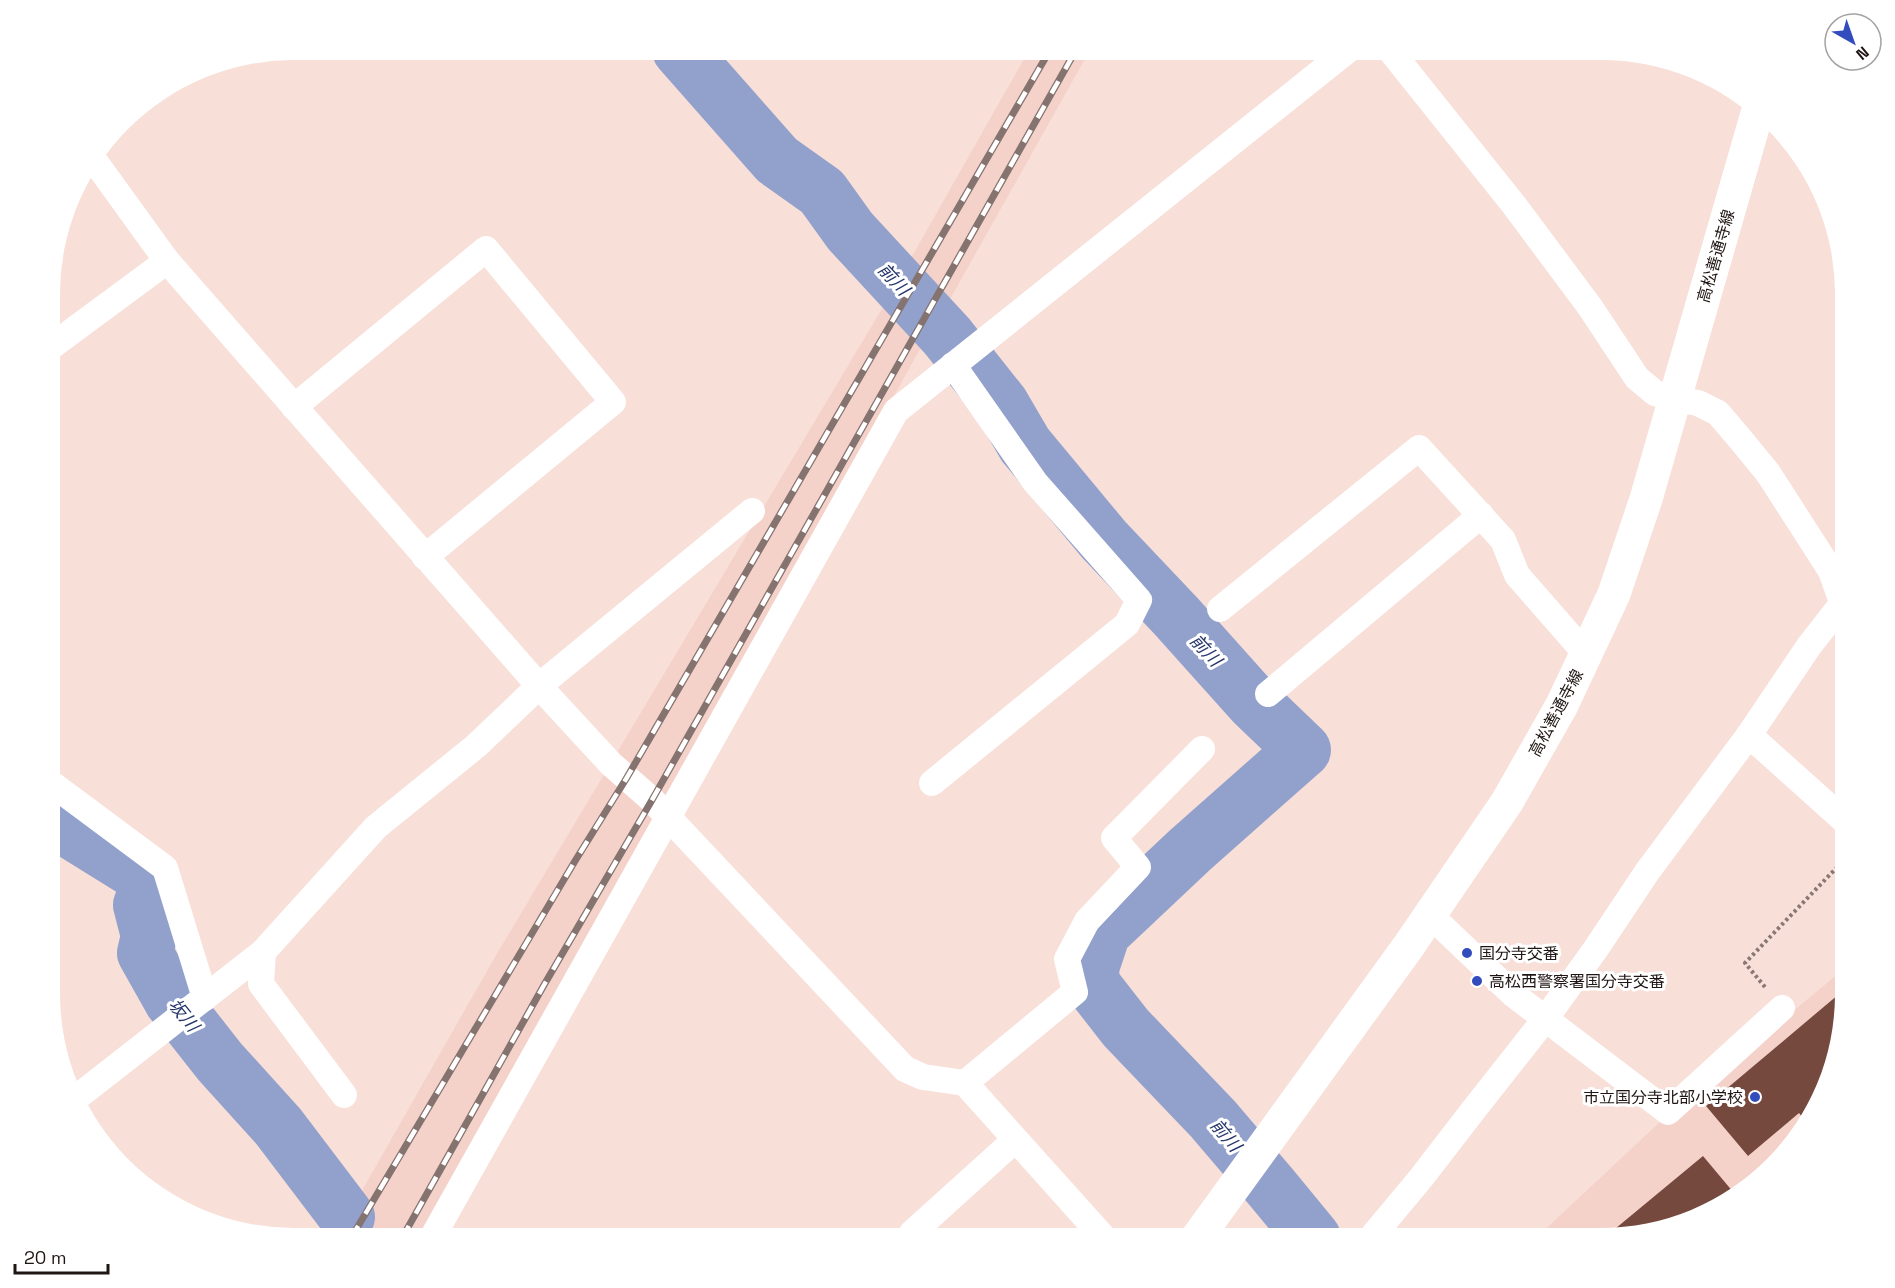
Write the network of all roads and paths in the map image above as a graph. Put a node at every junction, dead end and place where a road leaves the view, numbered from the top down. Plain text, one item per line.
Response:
1 (1335, 60) edge
2 (1398, 60) edge
3 (1756, 118) edge
4 (98, 166) edge
5 (167, 261) junction
6 (60, 340) edge
7 (953, 365) junction
8 (1675, 399) junction
9 (294, 407) junction
10 (752, 511) dead end
11 (1481, 515) junction
12 (425, 557) junction
13 (1835, 581) edge
14 (1220, 609) dead end
15 (1835, 616) edge
16 (1586, 654) junction
17 (539, 686) junction
18 (1268, 693) dead end
19 (1749, 735) junction
20 (1202, 749) dead end
21 (932, 783) dead end
22 (60, 790) edge
23 (1835, 812) edge
24 (668, 818) junction
25 (1835, 869) edge
26 (1430, 915) junction
27 (263, 952) junction
28 (191, 1008) junction
29 (1782, 1008) joint
30 (1546, 1018) junction
31 (965, 1083) junction
32 (82, 1093) edge
33 (344, 1095) dead end
34 (1016, 1140) junction
35 (438, 1228) edge
36 (918, 1228) edge
37 (1095, 1228) edge
38 (1204, 1228) edge
39 (1379, 1228) edge

1 - 7 street
2 - 8 street
3 - 8 main road, 高松善通寺線
4 - 5 street
5 - 6 street
5 - 9 street
7 - 21 street
7 - 24 street
8 - 13 street
8 - 16 main road, 高松善通寺線
9 - 12 street
9 - 12 street
10 - 17 street
11 - 14 street
11 - 16 street
11 - 18 street
12 - 17 street
15 - 19 street
16 - 26 main road, 高松善通寺線
17 - 24 street
17 - 27 street
19 - 23 street
19 - 30 street
20 - 31 street
22 - 28 street
24 - 31 street
24 - 35 street
25 - 29 path
26 - 30 street
26 - 38 main road, 高松善通寺線
27 - 28 street
27 - 33 street
28 - 32 street
29 - 30 street
30 - 39 street
31 - 34 street
34 - 36 street
34 - 37 street

